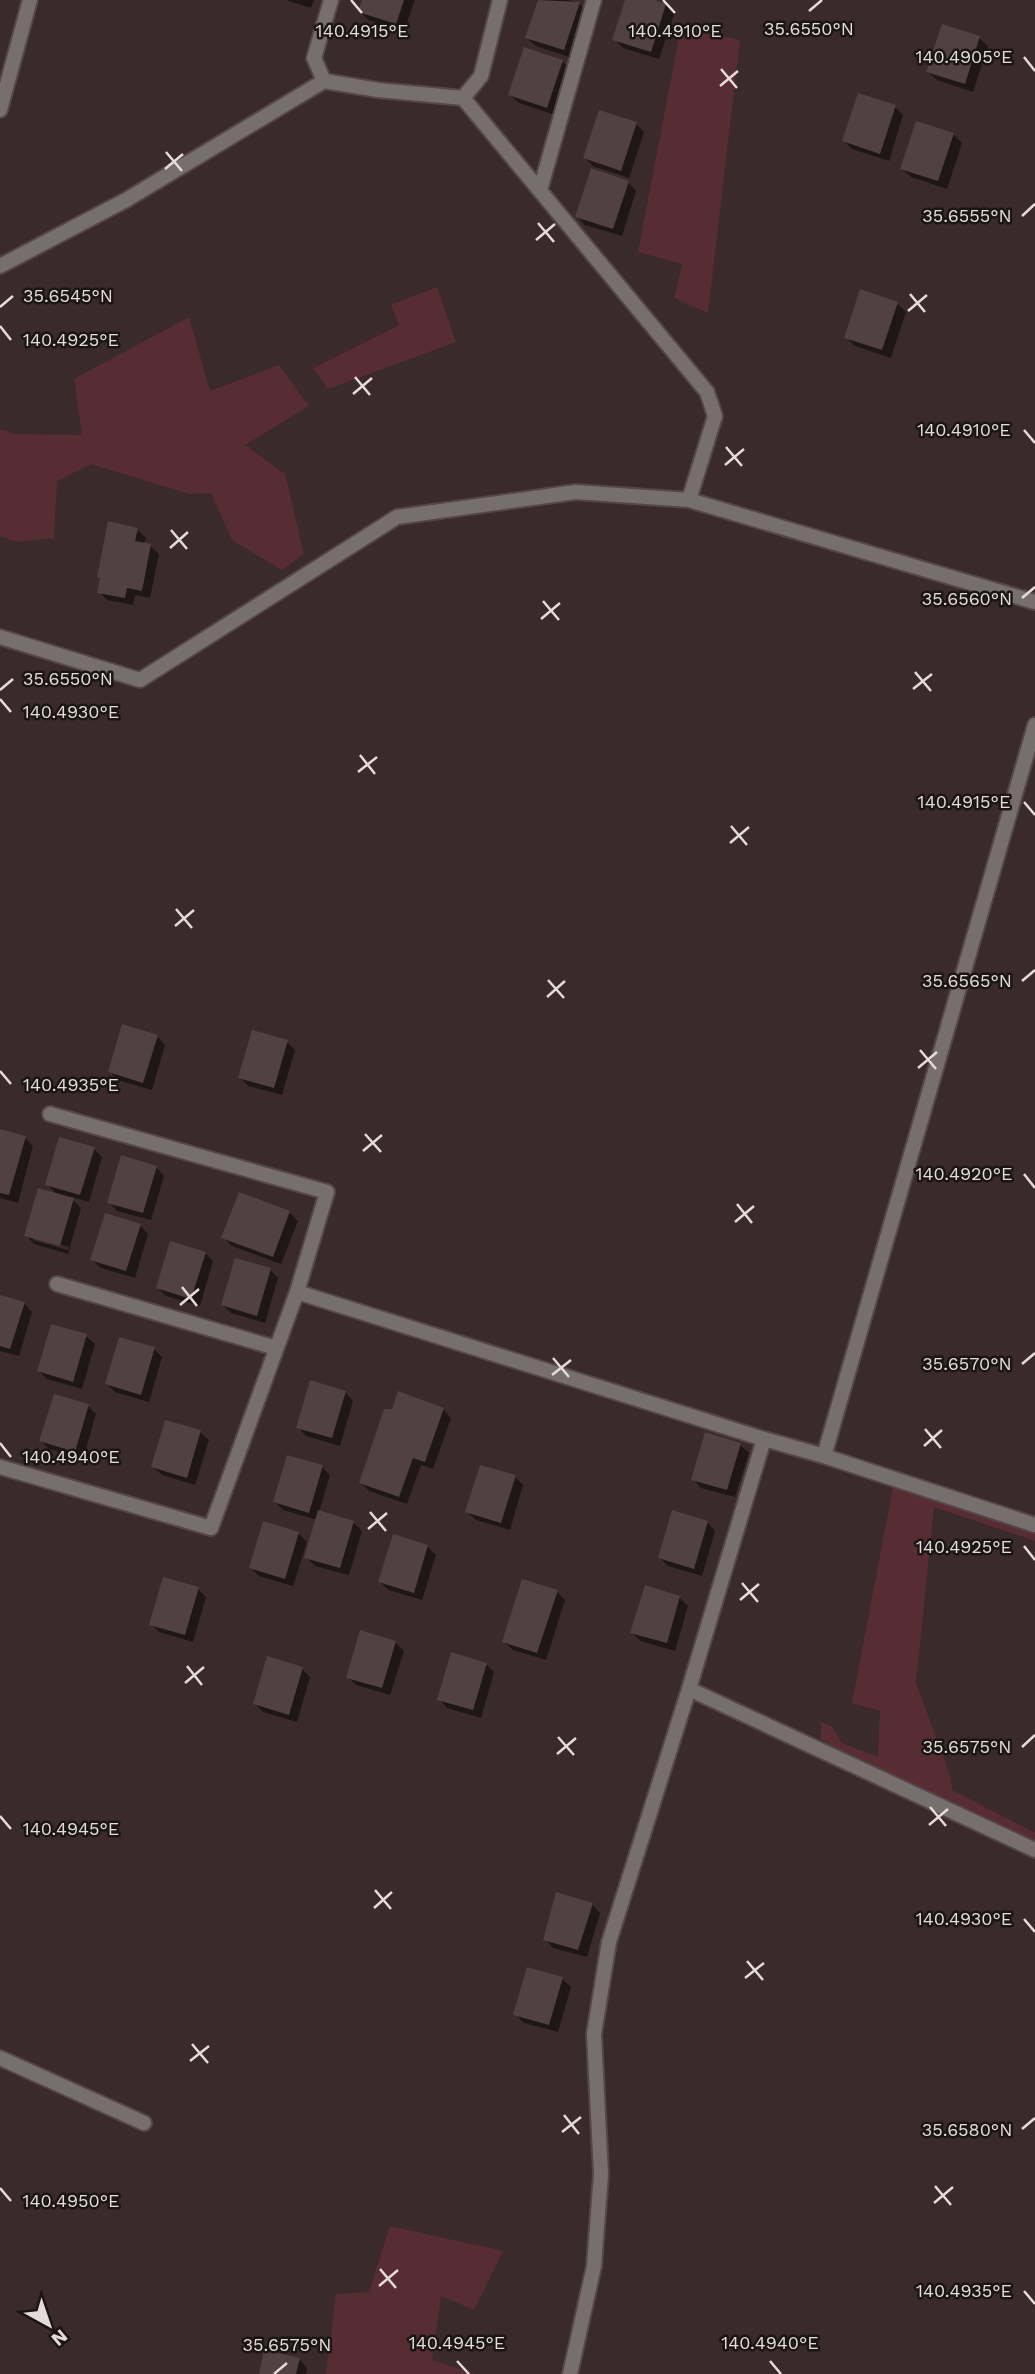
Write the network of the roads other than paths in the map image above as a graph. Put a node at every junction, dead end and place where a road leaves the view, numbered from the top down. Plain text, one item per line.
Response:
1 (30, 0) edge
2 (331, 0) edge
3 (500, 0) edge
4 (594, 0) edge
5 (324, 81) junction
6 (463, 97) junction
7 (0, 110) edge
8 (540, 190) junction
9 (0, 266) edge
10 (689, 500) junction
11 (1035, 602) edge
12 (0, 637) edge
13 (1035, 725) edge
14 (50, 1114) dead end
15 (57, 1284) dead end
16 (296, 1292) junction
17 (276, 1348) junction
18 (764, 1439) junction
19 (824, 1456) junction
20 (0, 1466) edge
21 (1035, 1525) edge
22 (689, 1689) junction
23 (1035, 1850) edge
24 (0, 2058) edge
25 (144, 2123) dead end
26 (570, 2374) edge

1 - 7 street
2 - 5 street
3 - 6 street
4 - 8 street
5 - 6 street
5 - 9 street
6 - 8 street
8 - 10 street
10 - 11 street
10 - 12 street
13 - 19 street
14 - 16 street
15 - 17 street
16 - 17 street
16 - 18 street
17 - 20 street
18 - 19 street
18 - 22 street
19 - 21 street
22 - 23 street
22 - 26 street
24 - 25 street

